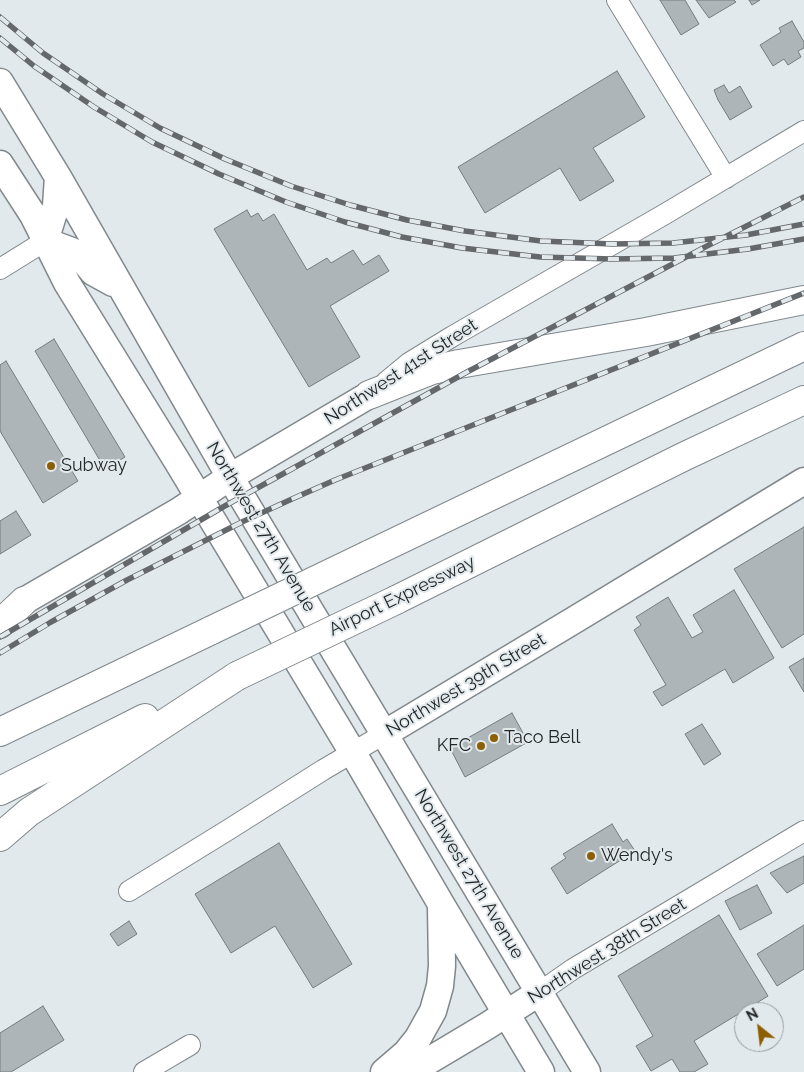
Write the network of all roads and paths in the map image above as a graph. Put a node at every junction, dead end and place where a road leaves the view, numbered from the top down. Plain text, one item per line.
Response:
1 (617, 0) edge
2 (0, 82) edge
3 (804, 131) edge
4 (0, 164) edge
5 (58, 177) junction
6 (726, 178) junction
7 (46, 241) junction
8 (0, 269) edge
9 (120, 287) junction
10 (804, 300) edge
11 (804, 346) edge
12 (369, 395) junction
13 (804, 400) edge
14 (230, 477) junction
15 (804, 480) edge
16 (199, 498) junction
17 (24, 601) junction
18 (0, 615) edge
19 (0, 624) edge
20 (237, 676) junction
21 (0, 732) edge
22 (384, 734) junction
23 (353, 753) junction
24 (0, 790) edge
25 (804, 831) edge
26 (0, 838) edge
27 (129, 891) dead end
28 (441, 904) junction
29 (540, 992) junction
30 (506, 1014) junction
31 (190, 1045) dead end
32 (144, 1072) edge
33 (384, 1072) edge
34 (410, 1072) edge
35 (541, 1072) edge
36 (588, 1072) edge

1 - 6 street
2 - 5 main road, Northwest 27th Avenue
3 - 6 street, Northwest 41st Street
4 - 7 main road
5 - 7 main road
5 - 9 main road, Northwest 27th Avenue
6 - 12 street, Northwest 41st Street
7 - 8 street
7 - 9 main road
7 - 16 main road
9 - 14 main road, Northwest 27th Avenue
10 - 12 highway
11 - 21 highway, bridge
12 - 14 main road, Northwest 41st Street
13 - 20 highway, Airport Expressway, bridge
14 - 16 main road, Northwest 41st Street
14 - 22 main road, Northwest 27th Avenue
15 - 22 main road, Northwest 39th Street
16 - 17 main road, Northwest 41st Street
16 - 23 main road
17 - 18 street, Northwest 41st Street
17 - 19 highway
20 - 24 highway, Airport Expressway
20 - 26 highway
22 - 23 street, Northwest 39th Street
22 - 29 main road, Northwest 27th Avenue
23 - 27 street, Northwest 39th Street
23 - 28 main road
25 - 29 street, Northwest 38th Street
28 - 30 main road
28 - 33 main road
29 - 30 main road, Northwest 38th Street
29 - 36 main road, Northwest 27th Avenue
30 - 34 main road, Northwest 38th Street
30 - 35 main road
31 - 32 street

